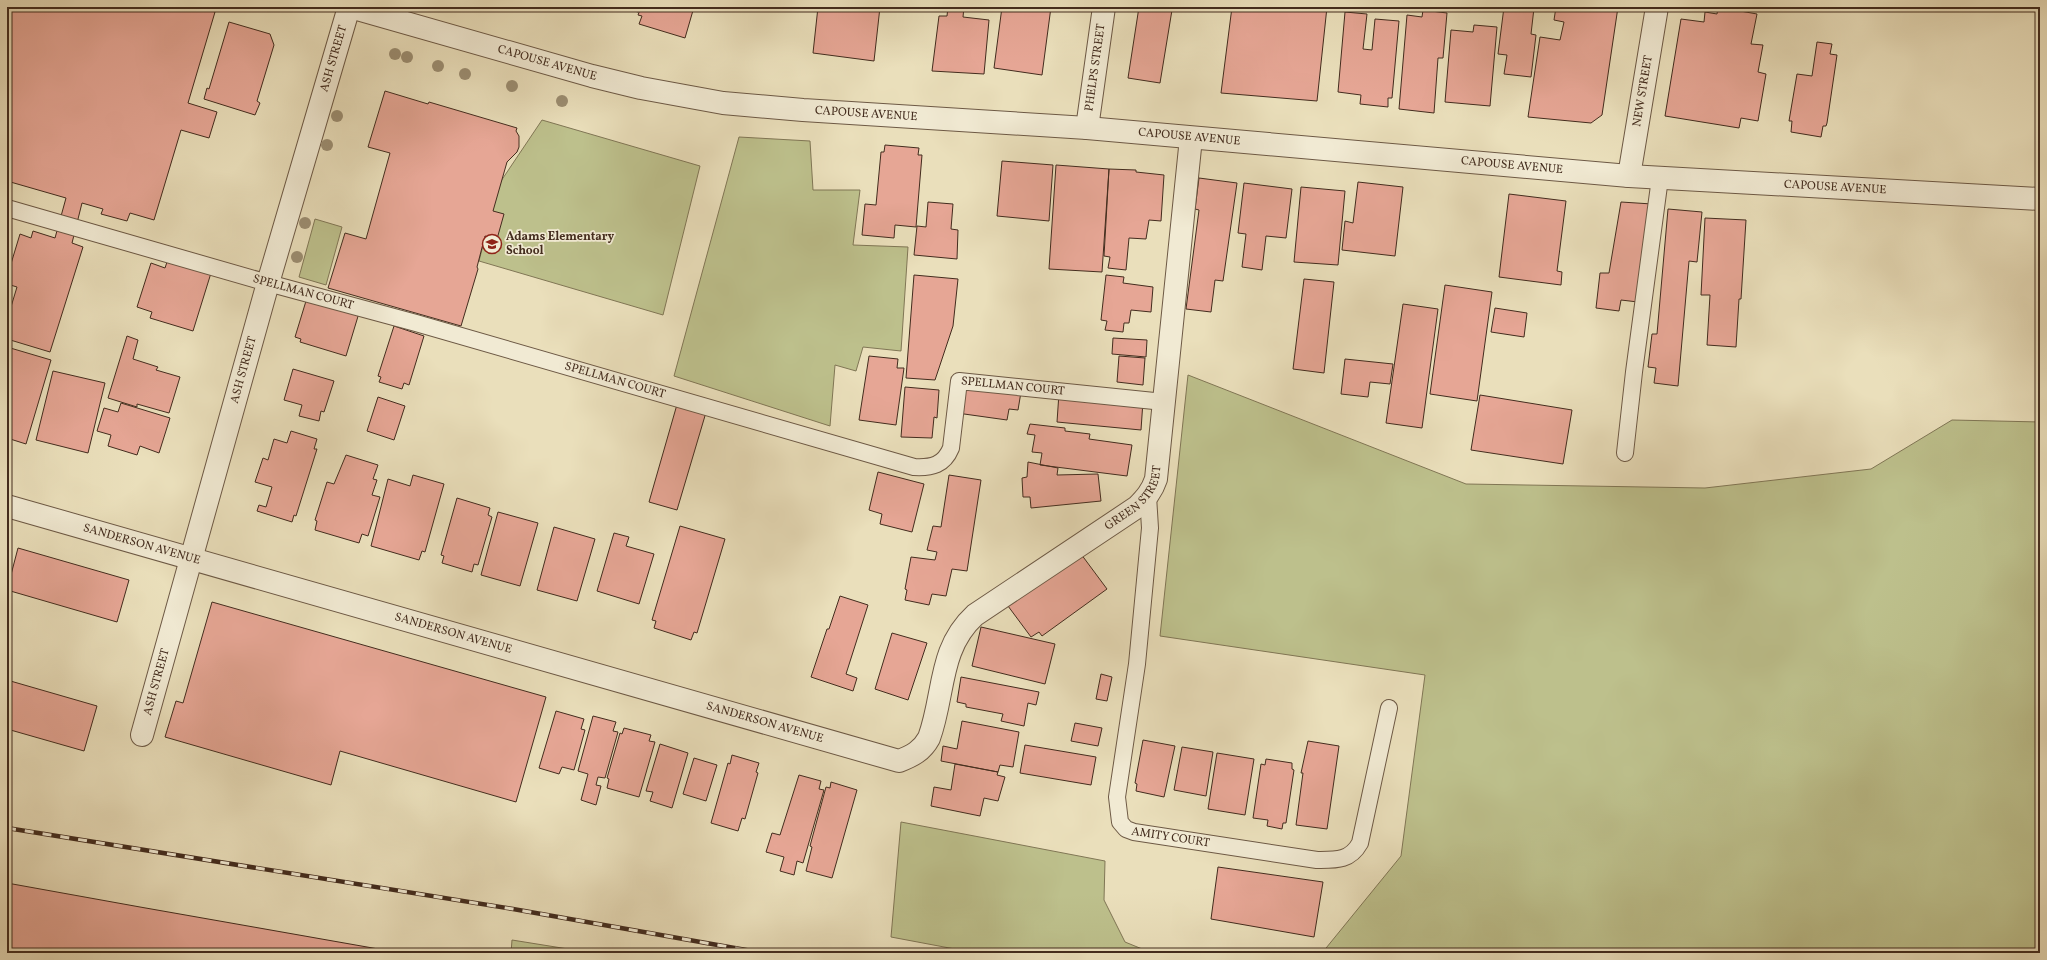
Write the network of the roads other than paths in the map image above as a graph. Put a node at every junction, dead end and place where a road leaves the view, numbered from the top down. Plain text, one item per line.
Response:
1 (350, 7) edge
2 (1104, 7) edge
3 (1657, 7) edge
4 (1087, 128) junction
5 (1191, 138) junction
6 (1630, 176) junction
7 (1660, 178) junction
8 (2040, 199) edge
9 (7, 208) edge
10 (268, 283) junction
11 (1164, 402) junction
12 (1625, 453) dead end
13 (1148, 496) junction
14 (7, 506) edge
15 (192, 558) junction
16 (1389, 708) dead end
17 (142, 735) dead end
18 (899, 761) joint

1 - 4 street, CAPOUSE AVENUE
1 - 10 street, ASH STREET
2 - 4 street, PHELPS STREET
3 - 6 street, NEW STREET
4 - 5 street, CAPOUSE AVENUE
5 - 6 street, CAPOUSE AVENUE
5 - 11 street, GREEN STREET
6 - 7 street, CAPOUSE AVENUE
7 - 8 street, CAPOUSE AVENUE
7 - 12 lane
9 - 10 lane, SPELLMAN COURT
10 - 11 lane, SPELLMAN COURT
10 - 15 street, ASH STREET
11 - 13 street, GREEN STREET
13 - 16 lane, AMITY COURT
13 - 18 street, GREEN STREET
14 - 15 street, SANDERSON AVENUE
15 - 17 street, ASH STREET
15 - 18 street, SANDERSON AVENUE

